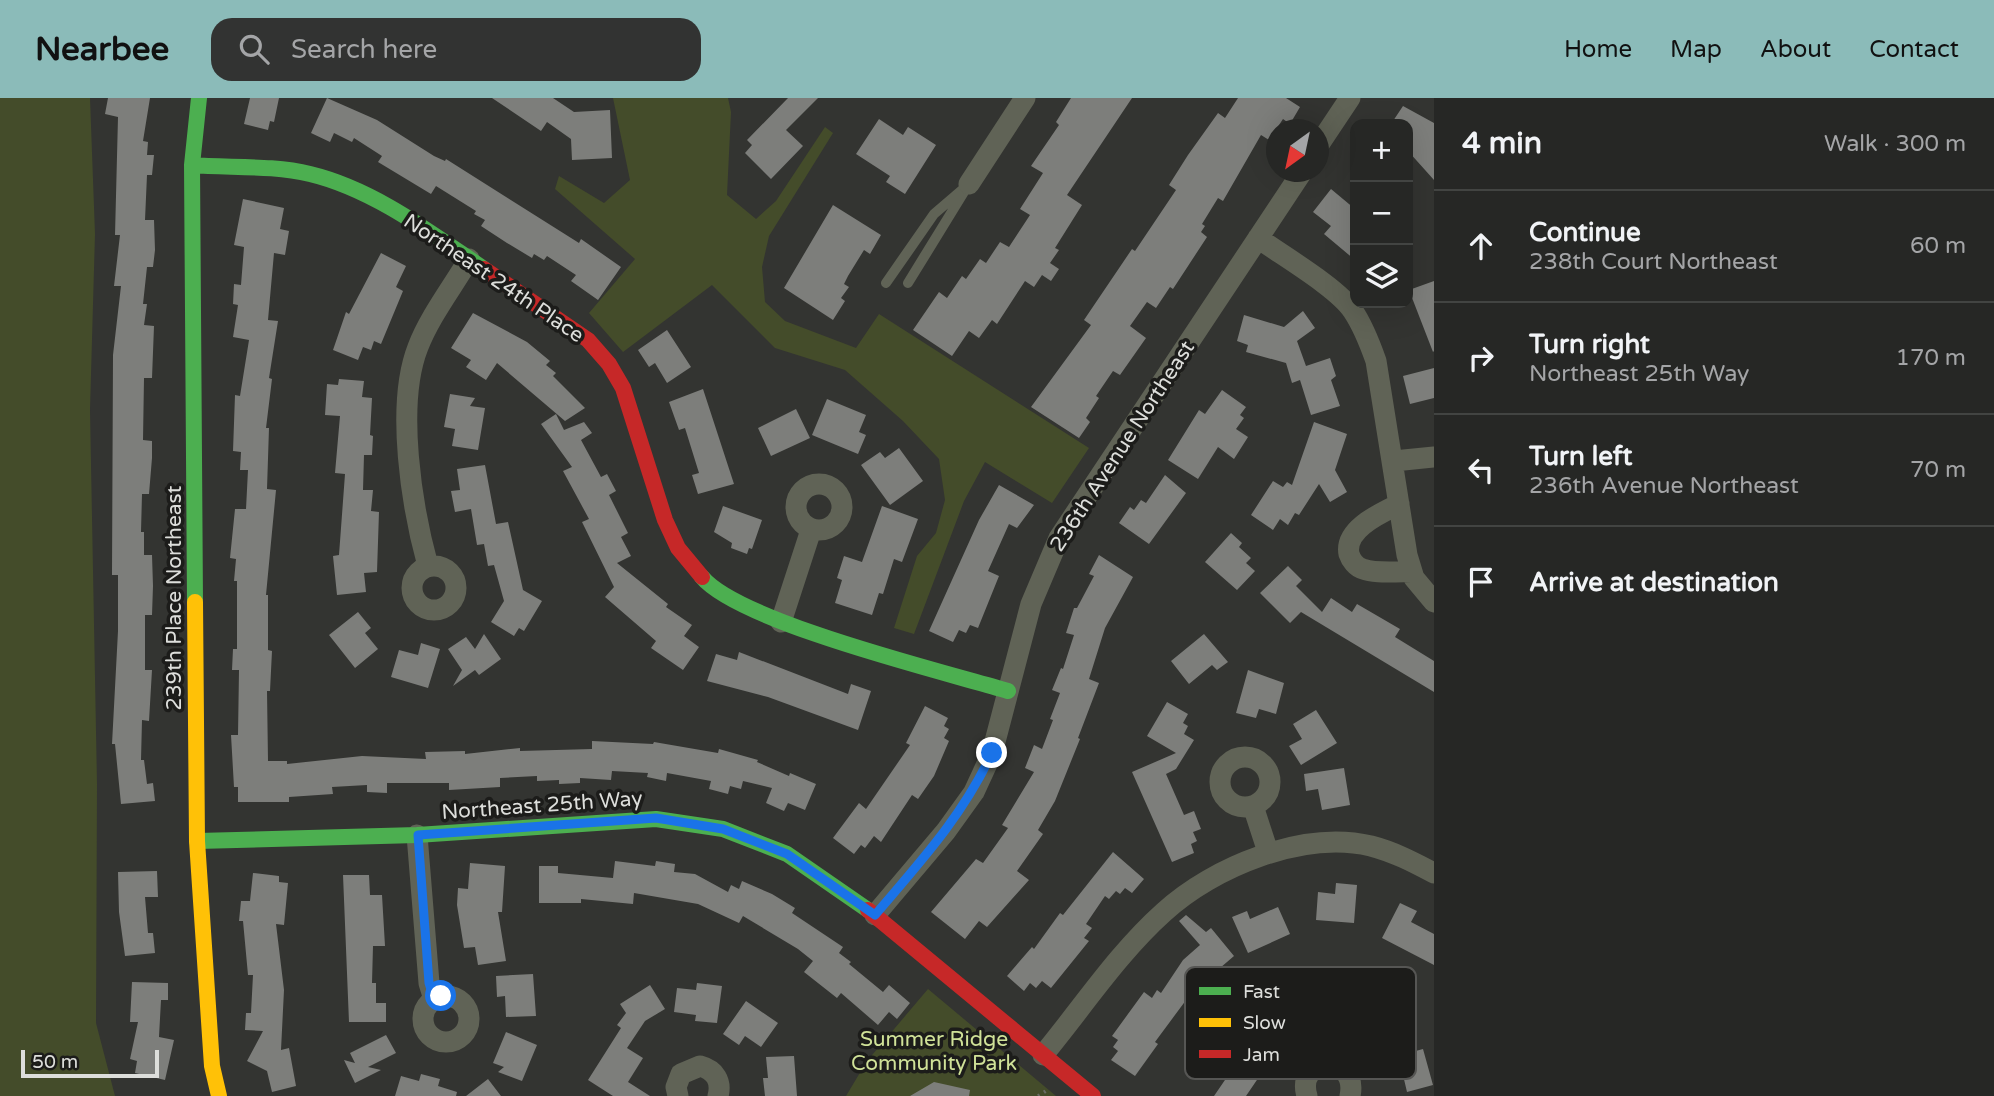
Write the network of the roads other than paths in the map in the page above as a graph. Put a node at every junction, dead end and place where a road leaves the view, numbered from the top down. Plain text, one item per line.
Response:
1 (199, 98) edge
2 (1025, 98) edge
3 (1350, 98) edge
4 (1329, 130) edge
5 (192, 164) junction
6 (1295, 182) edge
7 (969, 184) junction
8 (1258, 238) junction
9 (469, 259) junction
10 (886, 283) dead end
11 (908, 283) dead end
12 (1434, 457) edge
13 (1394, 461) junction
14 (1399, 504) junction
15 (811, 530) dead end
16 (428, 566) dead end
17 (1413, 575) junction
18 (1434, 602) edge
19 (781, 622) junction
20 (1008, 691) junction
21 (1253, 806) dead end
22 (418, 835) junction
23 (197, 841) junction
24 (1268, 852) junction
25 (1434, 873) edge
26 (875, 915) junction
27 (434, 999) dead end
28 (1043, 1055) junction
29 (1349, 1079) edge
30 (219, 1096) edge
31 (678, 1096) edge
32 (718, 1096) edge
33 (1093, 1096) edge
34 (1350, 1096) edge

1 - 5 street, 239th Place Northeast
2 - 7 street
3 - 4 street
5 - 9 street, Northeast 24th Place
5 - 23 street, 239th Place Northeast
6 - 8 street, 236th Avenue Northeast
7 - 10 lane
7 - 11 lane
8 - 13 street
8 - 20 street, 236th Avenue Northeast
9 - 16 street
9 - 19 street, Northeast 24th Place
12 - 13 street
13 - 14 street
14 - 17 street
14 - 17 street
15 - 19 street
17 - 18 street
19 - 20 street, Northeast 24th Place
20 - 26 street, 236th Avenue Northeast
21 - 24 street
22 - 23 street, Northeast 25th Way
22 - 26 street, Northeast 25th Way
22 - 27 street
23 - 30 street, 239th Place Northeast
24 - 25 street
24 - 28 street
26 - 28 street, Northeast 25th Way
28 - 33 street, Northeast 25th Way
29 - 34 street
31 - 32 street

